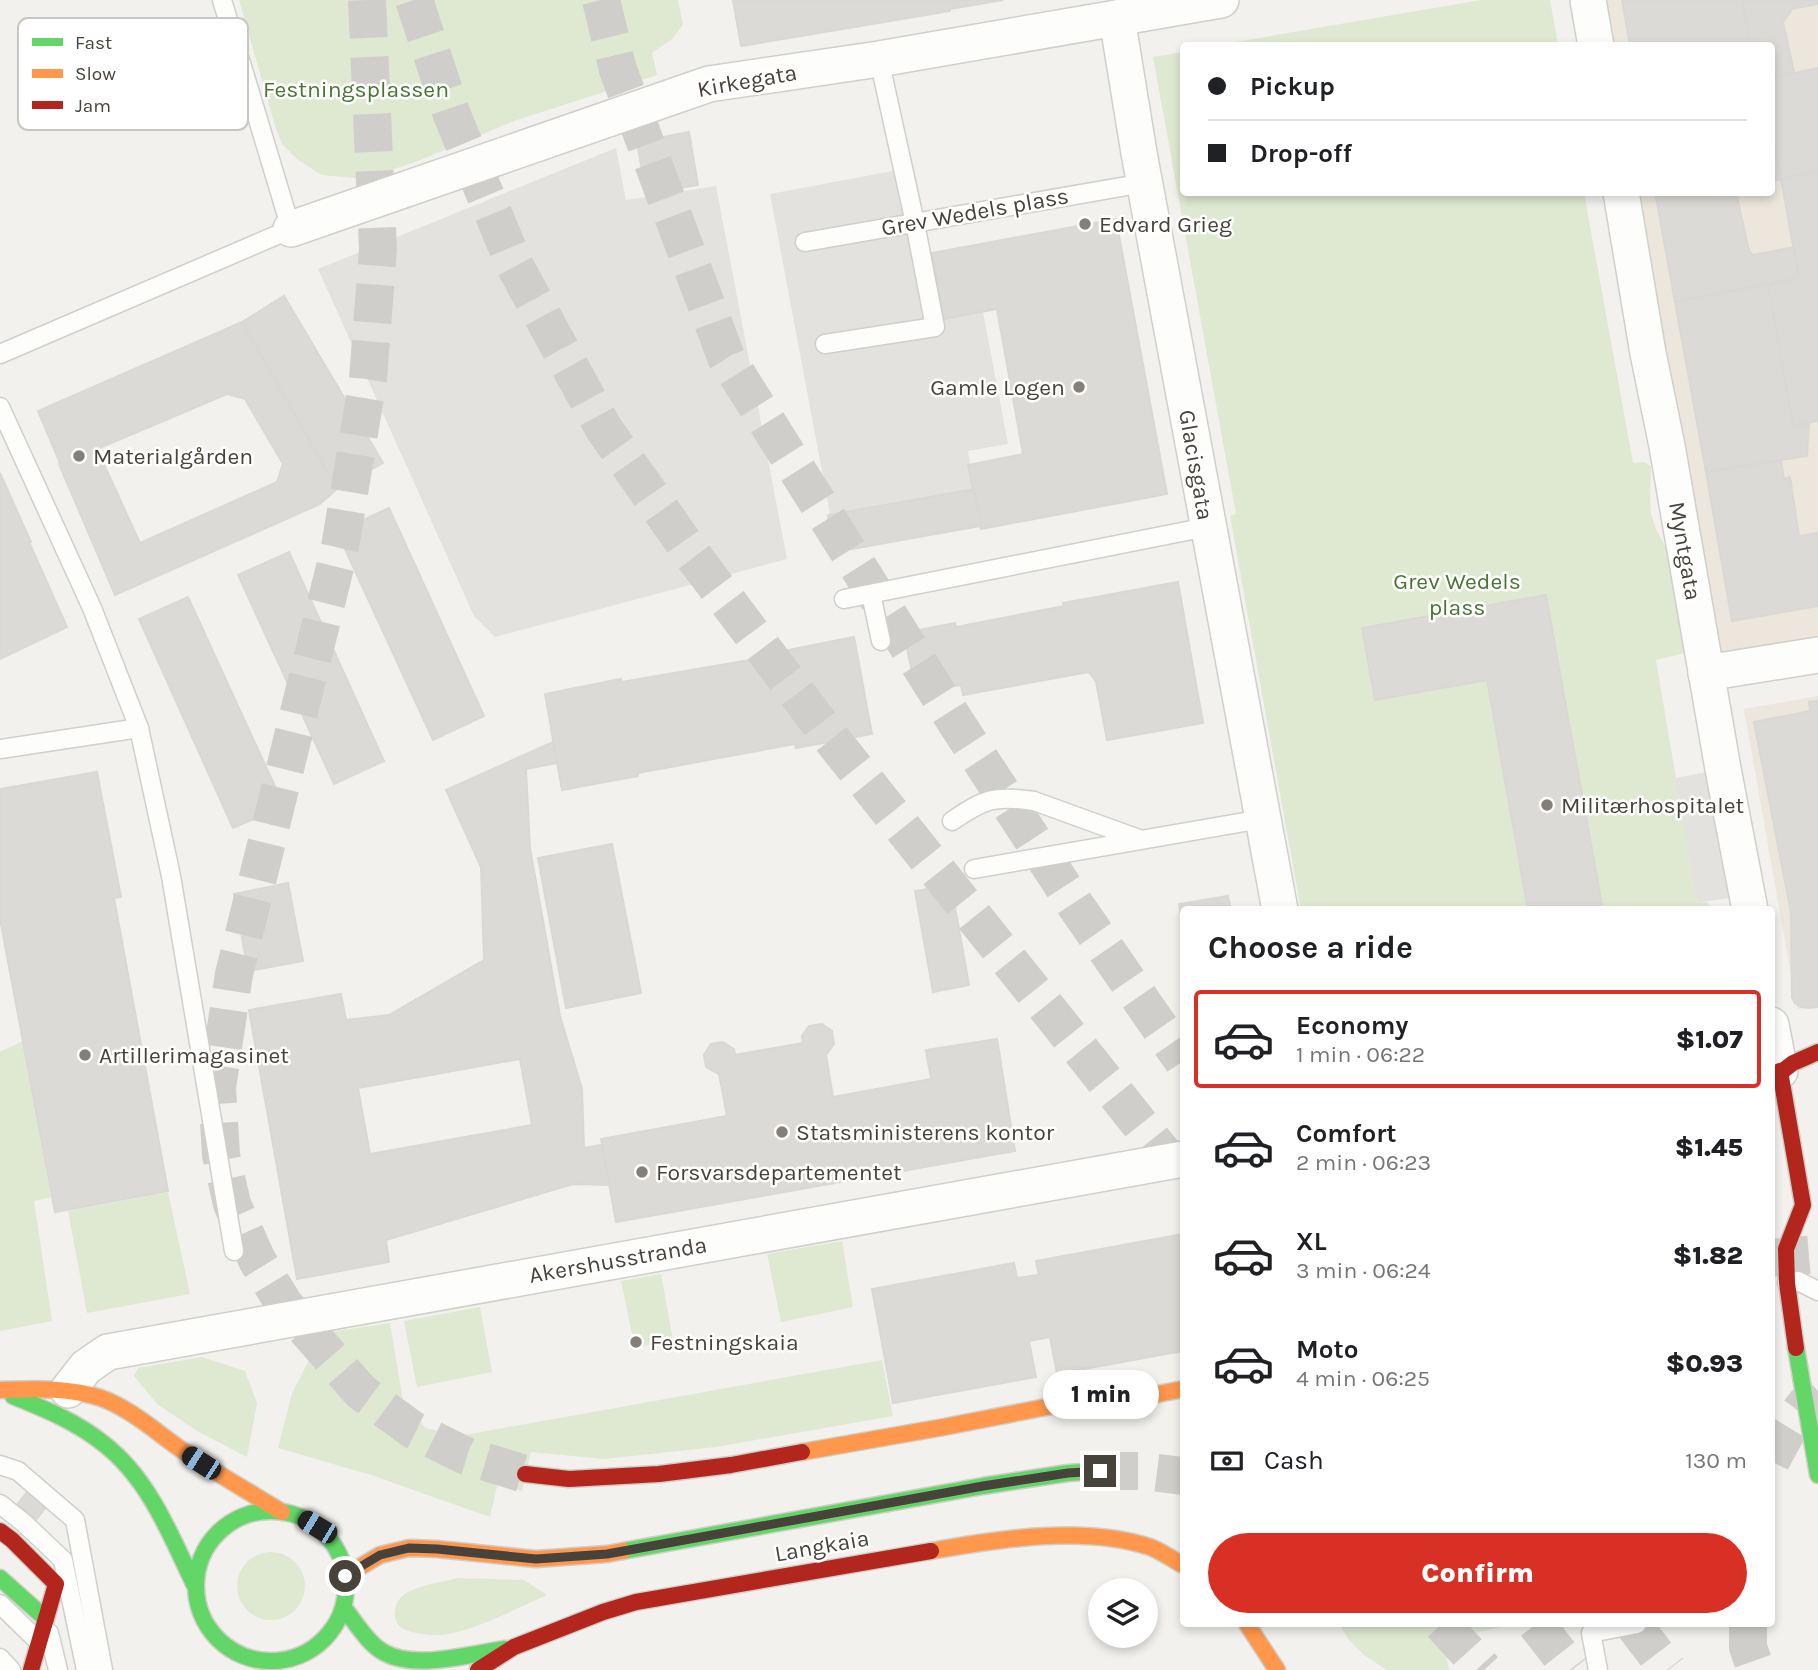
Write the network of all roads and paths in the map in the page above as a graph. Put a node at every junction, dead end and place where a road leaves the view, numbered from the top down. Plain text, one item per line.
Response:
1 (222, 0) edge
2 (1220, 0) edge
3 (1588, 0) edge
4 (1115, 9) edge
5 (227, 18) edge
6 (1595, 42) edge
7 (879, 60) junction
8 (248, 86) edge
9 (1144, 183) junction
10 (1622, 196) edge
11 (915, 223) junction
12 (291, 229) junction
13 (805, 242) dead end
14 (825, 344) dead end
15 (0, 354) edge
16 (0, 407) edge
17 (1207, 527) junction
18 (871, 594) junction
19 (844, 599) dead end
20 (881, 641) dead end
21 (1818, 655) edge
22 (1706, 674) junction
23 (139, 727) junction
24 (0, 749) edge
25 (1262, 819) junction
26 (952, 821) dead end
27 (1142, 840) junction
28 (974, 869) dead end
29 (1279, 906) edge
30 (1749, 906) edge
31 (1818, 1052) edge
32 (1775, 1073) edge
33 (1775, 1079) edge
34 (1180, 1160) edge
35 (1775, 1237) edge
36 (1786, 1249) junction
37 (234, 1251) dead end
38 (1779, 1284) edge
39 (1818, 1292) edge
40 (0, 1390) edge
41 (1180, 1390) edge
42 (68, 1391) junction
43 (0, 1465) edge
44 (1100, 1471) tunnel mouth
45 (525, 1474) tunnel mouth
46 (1818, 1475) edge
47 (0, 1504) edge
48 (282, 1512) junction
49 (75, 1520) junction
50 (6, 1535) edge
51 (63, 1560) junction
52 (1180, 1563) edge
53 (345, 1576) junction
54 (0, 1578) edge
55 (57, 1584) junction
56 (194, 1584) junction
57 (0, 1604) edge
58 (344, 1608) junction
59 (46, 1619) junction
60 (1249, 1627) edge
61 (1622, 1627) edge
62 (40, 1641) junction
63 (514, 1647) junction
64 (0, 1658) edge
65 (260, 1661) junction
66 (12, 1670) edge
67 (31, 1670) edge
68 (41, 1670) edge
69 (47, 1670) edge
70 (58, 1670) edge
71 (74, 1670) edge
72 (86, 1670) edge
73 (103, 1670) edge
74 (282, 1670) edge
75 (478, 1670) edge
76 (1277, 1670) edge
77 (1598, 1670) edge

1 - 5 lane
2 - 4 street, Kirkegata
3 - 6 street
4 - 7 street, Kirkegata
4 - 9 street, Glacisgata
7 - 11 lane
7 - 12 street, Kirkegata
8 - 12 lane
9 - 11 lane, Grev Wedels plass
9 - 17 street, Glacisgata
10 - 22 street, Myntgata
11 - 13 lane, Grev Wedels plass
11 - 14 lane
12 - 15 lane
16 - 23 lane
17 - 18 lane
17 - 25 street, Glacisgata
18 - 19 lane
18 - 20 lane
21 - 22 street
22 - 30 street, Myntgata
23 - 24 lane
23 - 37 lane
25 - 27 lane
25 - 29 street, Glacisgata
26 - 27 lane
27 - 28 lane
31 - 32 main road
33 - 36 main road
34 - 42 street, Akershusstranda
35 - 36 main road
36 - 38 main road
38 - 39 lane
38 - 46 main road
40 - 42 main road
40 - 56 main road
41 - 45 main road
42 - 48 main road
43 - 49 lane
44 - 53 main road
47 - 51 lane
48 - 53 main road
48 - 56 main road
49 - 51 lane
49 - 73 lane
50 - 55 main road
51 - 55 lane
51 - 72 lane
52 - 63 main road, Langkaia
53 - 58 main road
54 - 59 main road
55 - 59 main road
55 - 71 lane
56 - 65 main road
57 - 62 lane
58 - 63 main road
58 - 65 main road
59 - 62 main road
59 - 70 lane
60 - 76 main road
61 - 77 lane
62 - 67 main road
62 - 68 lane
62 - 69 lane
63 - 75 main road, Langkaia
64 - 66 lane
65 - 74 main road

